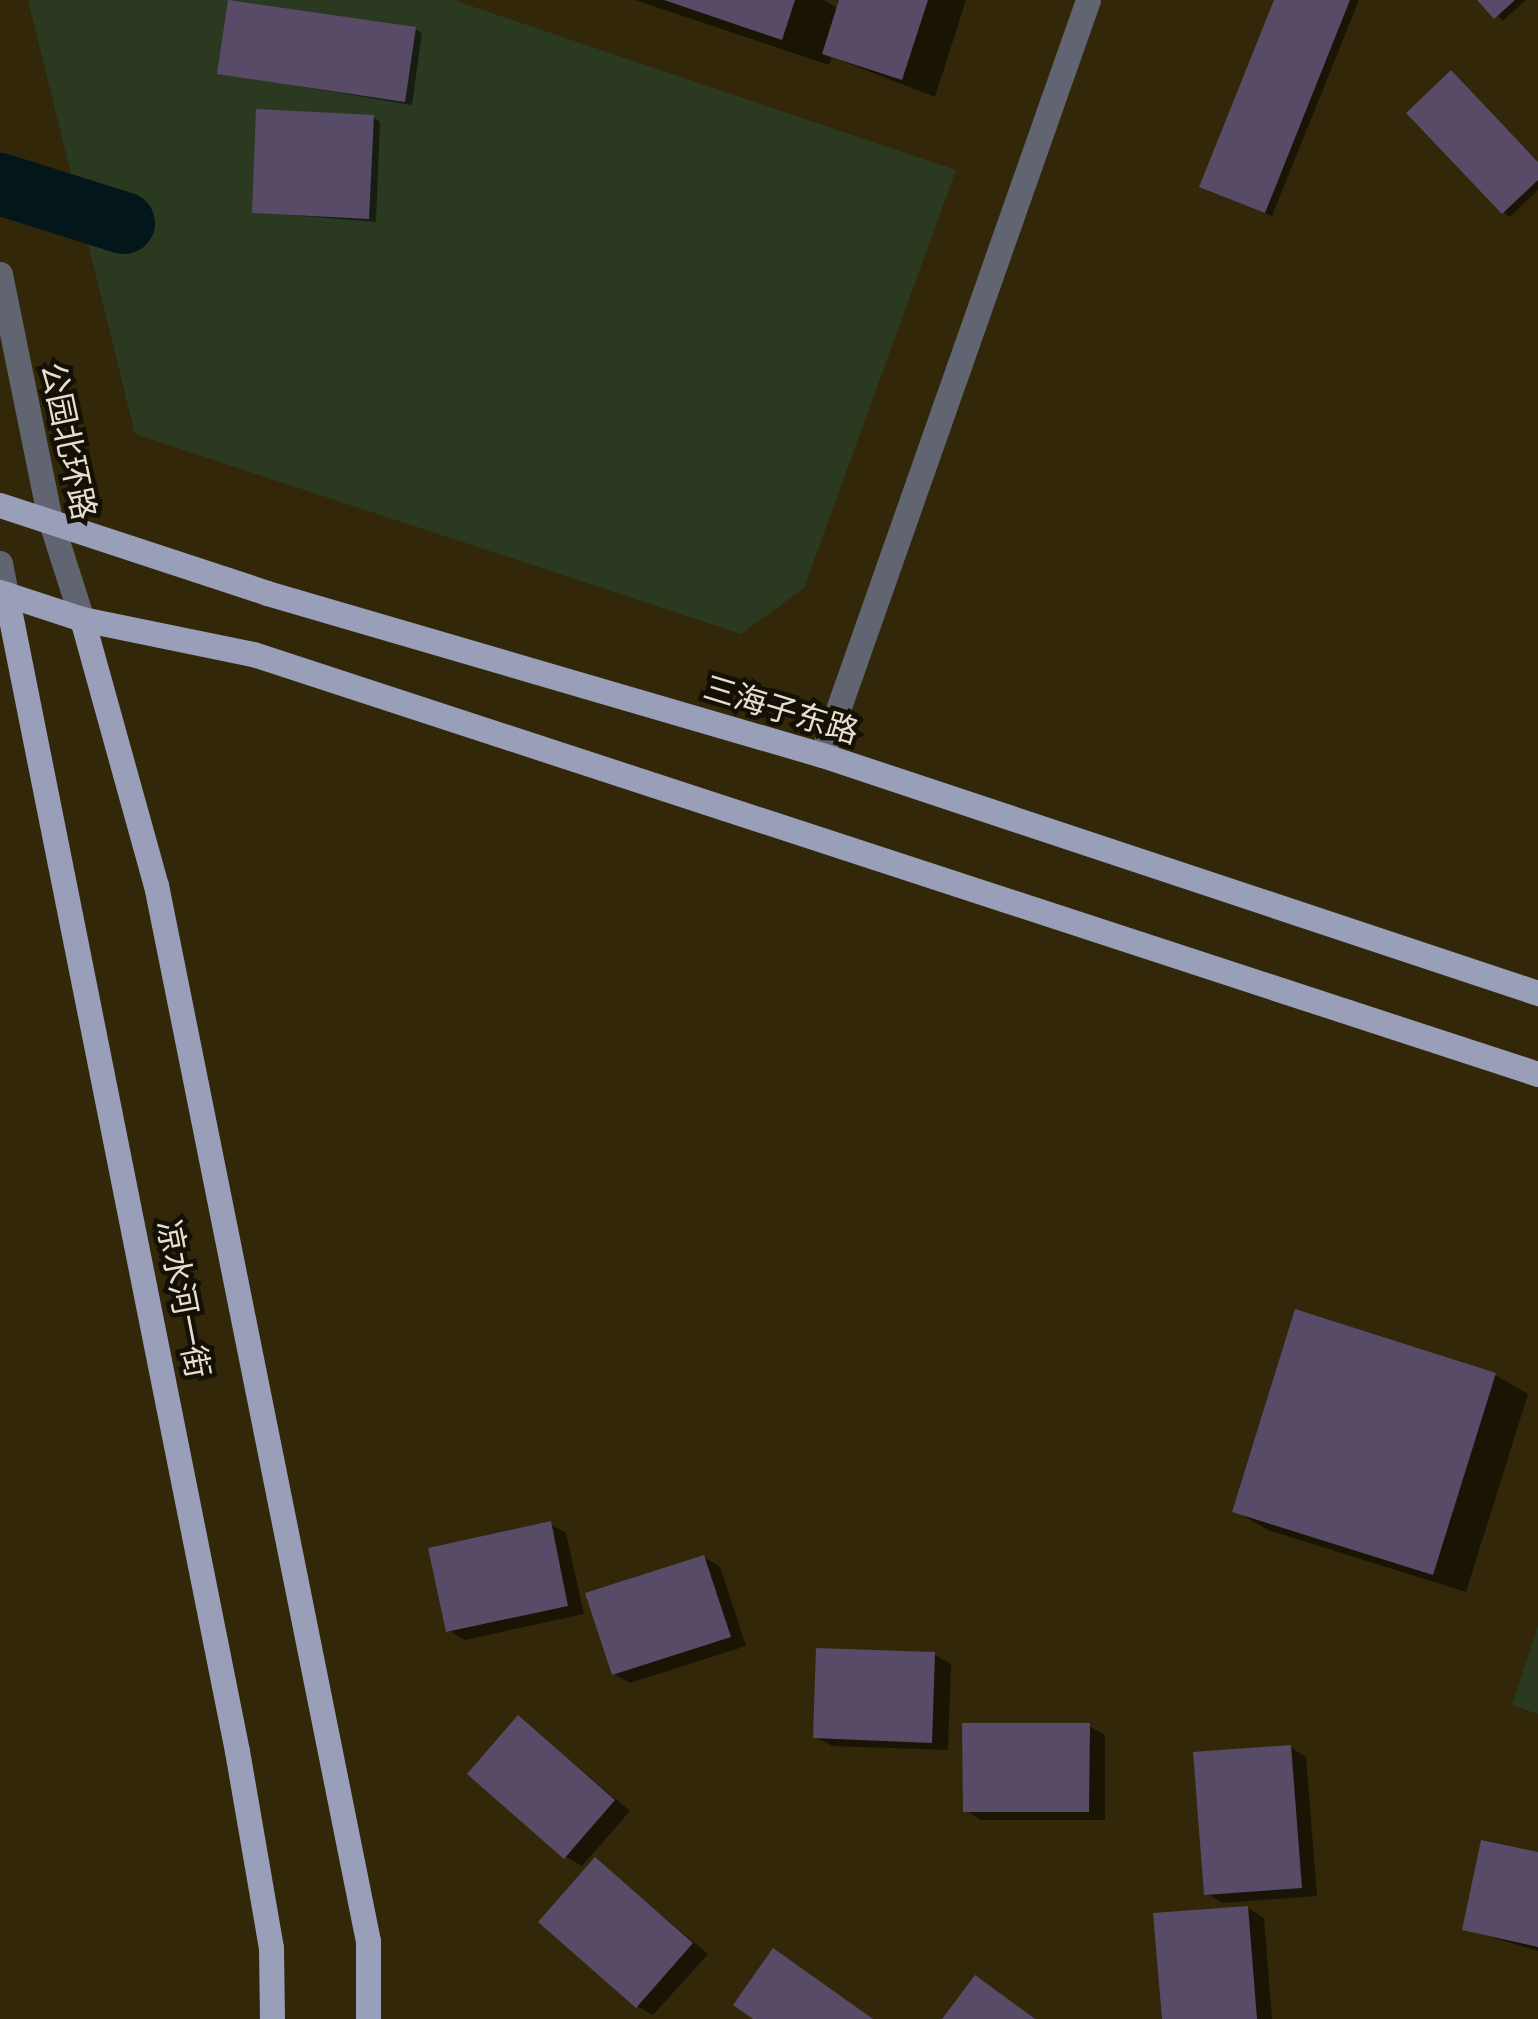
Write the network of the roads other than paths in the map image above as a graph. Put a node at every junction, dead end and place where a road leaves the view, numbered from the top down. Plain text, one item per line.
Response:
1 (1088, 0) edge
2 (0, 274) edge
3 (0, 506) edge
4 (50, 519) junction
5 (0, 563) edge
6 (3, 593) edge
7 (82, 620) junction
8 (822, 756) junction
9 (1538, 994) edge
10 (1538, 1074) edge
11 (272, 2019) edge
12 (368, 2019) edge

1 - 8 street
2 - 4 street, 公园北环路
3 - 4 main road, 三海子东路
4 - 7 street, 公园北环路
4 - 8 main road, 三海子东路
5 - 6 street
6 - 7 main road
6 - 11 main road, 凉水河一街
7 - 10 main road
7 - 12 main road, 凉水河一街
8 - 9 main road, 三海子东路

